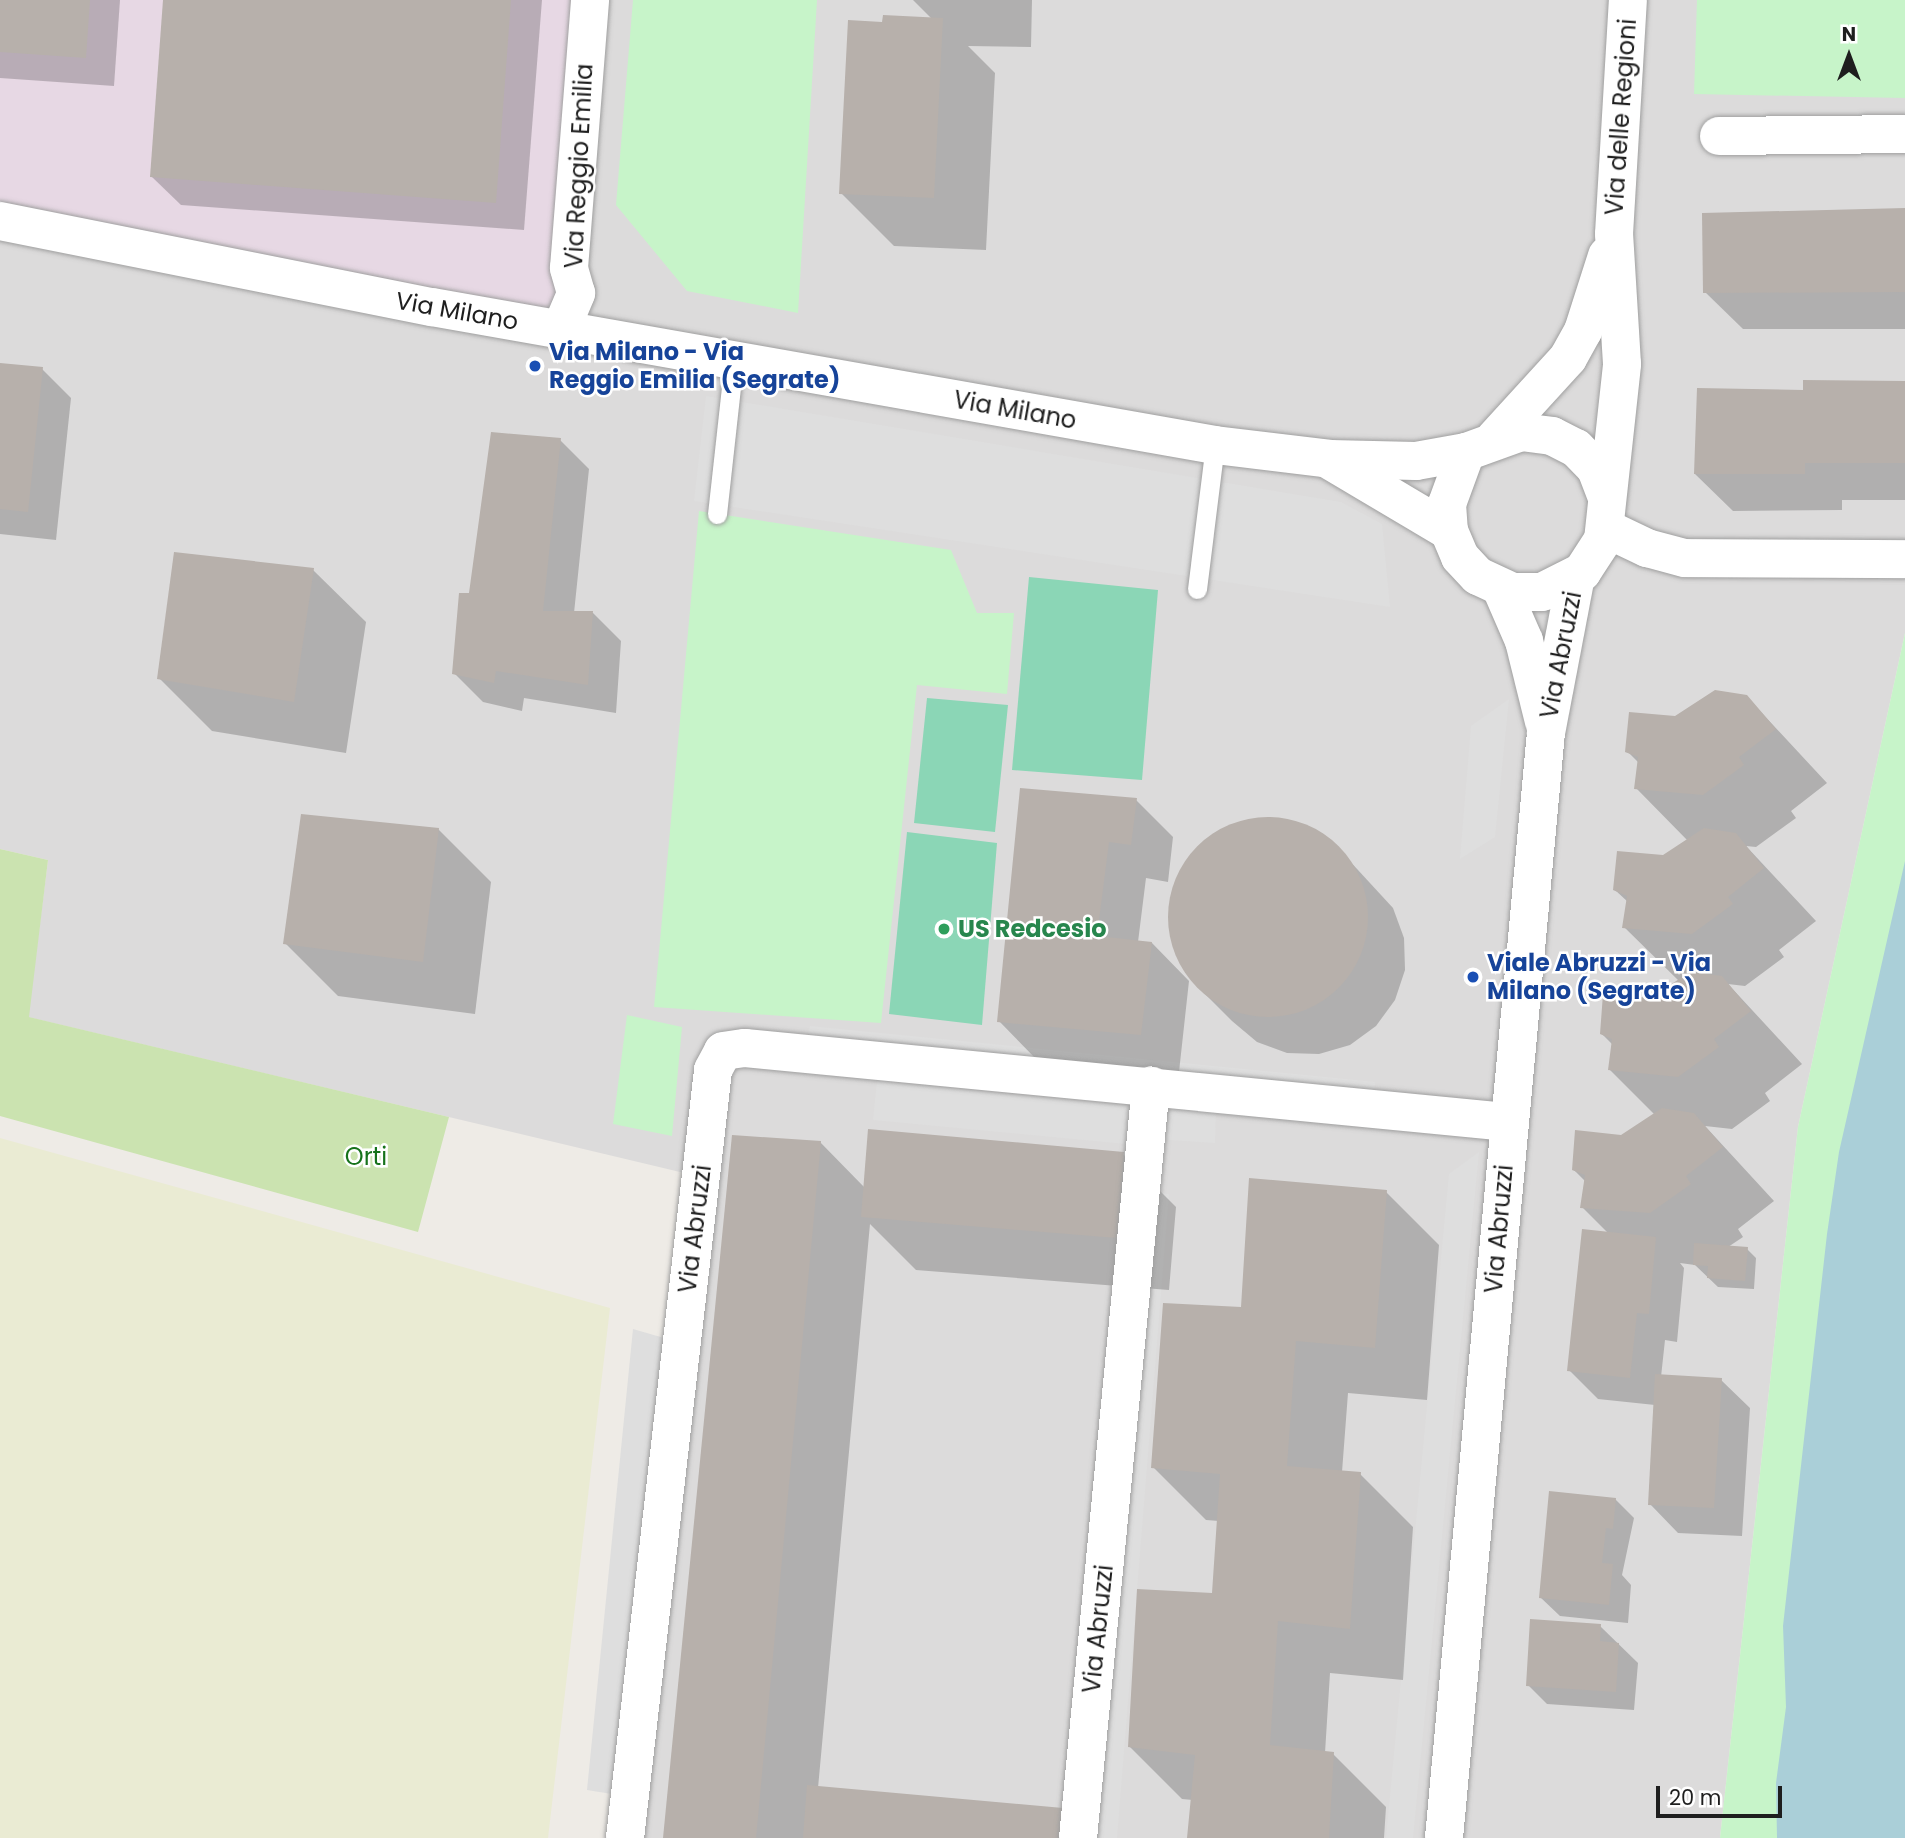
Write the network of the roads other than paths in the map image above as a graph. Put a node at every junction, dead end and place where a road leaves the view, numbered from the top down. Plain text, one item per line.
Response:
1 (590, 0) edge
2 (1629, 0) edge
3 (1905, 134) edge
4 (1719, 136) dead end
5 (0, 221) edge
6 (1614, 233) junction
7 (561, 329) junction
8 (734, 360) junction
9 (1215, 445) junction
10 (1481, 445) junction
11 (1330, 460) junction
12 (1606, 511) junction
13 (717, 514) dead end
14 (1449, 531) junction
15 (1905, 559) edge
16 (1576, 576) junction
17 (1501, 588) junction
18 (1197, 589) dead end
19 (1546, 733) junction
20 (1151, 1086) junction
21 (1508, 1122) junction
22 (625, 1838) edge
23 (1078, 1838) edge
24 (1444, 1838) edge

1 - 7 street, Via Reggio Emilia
2 - 6 street, Via delle Regioni
3 - 4 street
5 - 7 street, Via Milano
6 - 10 street
6 - 12 street
7 - 8 street, Via Milano
8 - 9 street, Via Milano
8 - 13 lane
9 - 11 street, Via Milano
9 - 18 lane
10 - 11 street, Via Milano
10 - 12 street
10 - 14 street
11 - 14 street
12 - 15 street
12 - 16 street
14 - 17 street
16 - 17 street
16 - 19 street, Via Abruzzi
17 - 19 street, Via Abruzzi
19 - 21 street, Via Abruzzi
20 - 21 street, Via Abruzzi
20 - 22 street, Via Abruzzi
20 - 23 street, Via Abruzzi
21 - 24 street, Via Abruzzi

